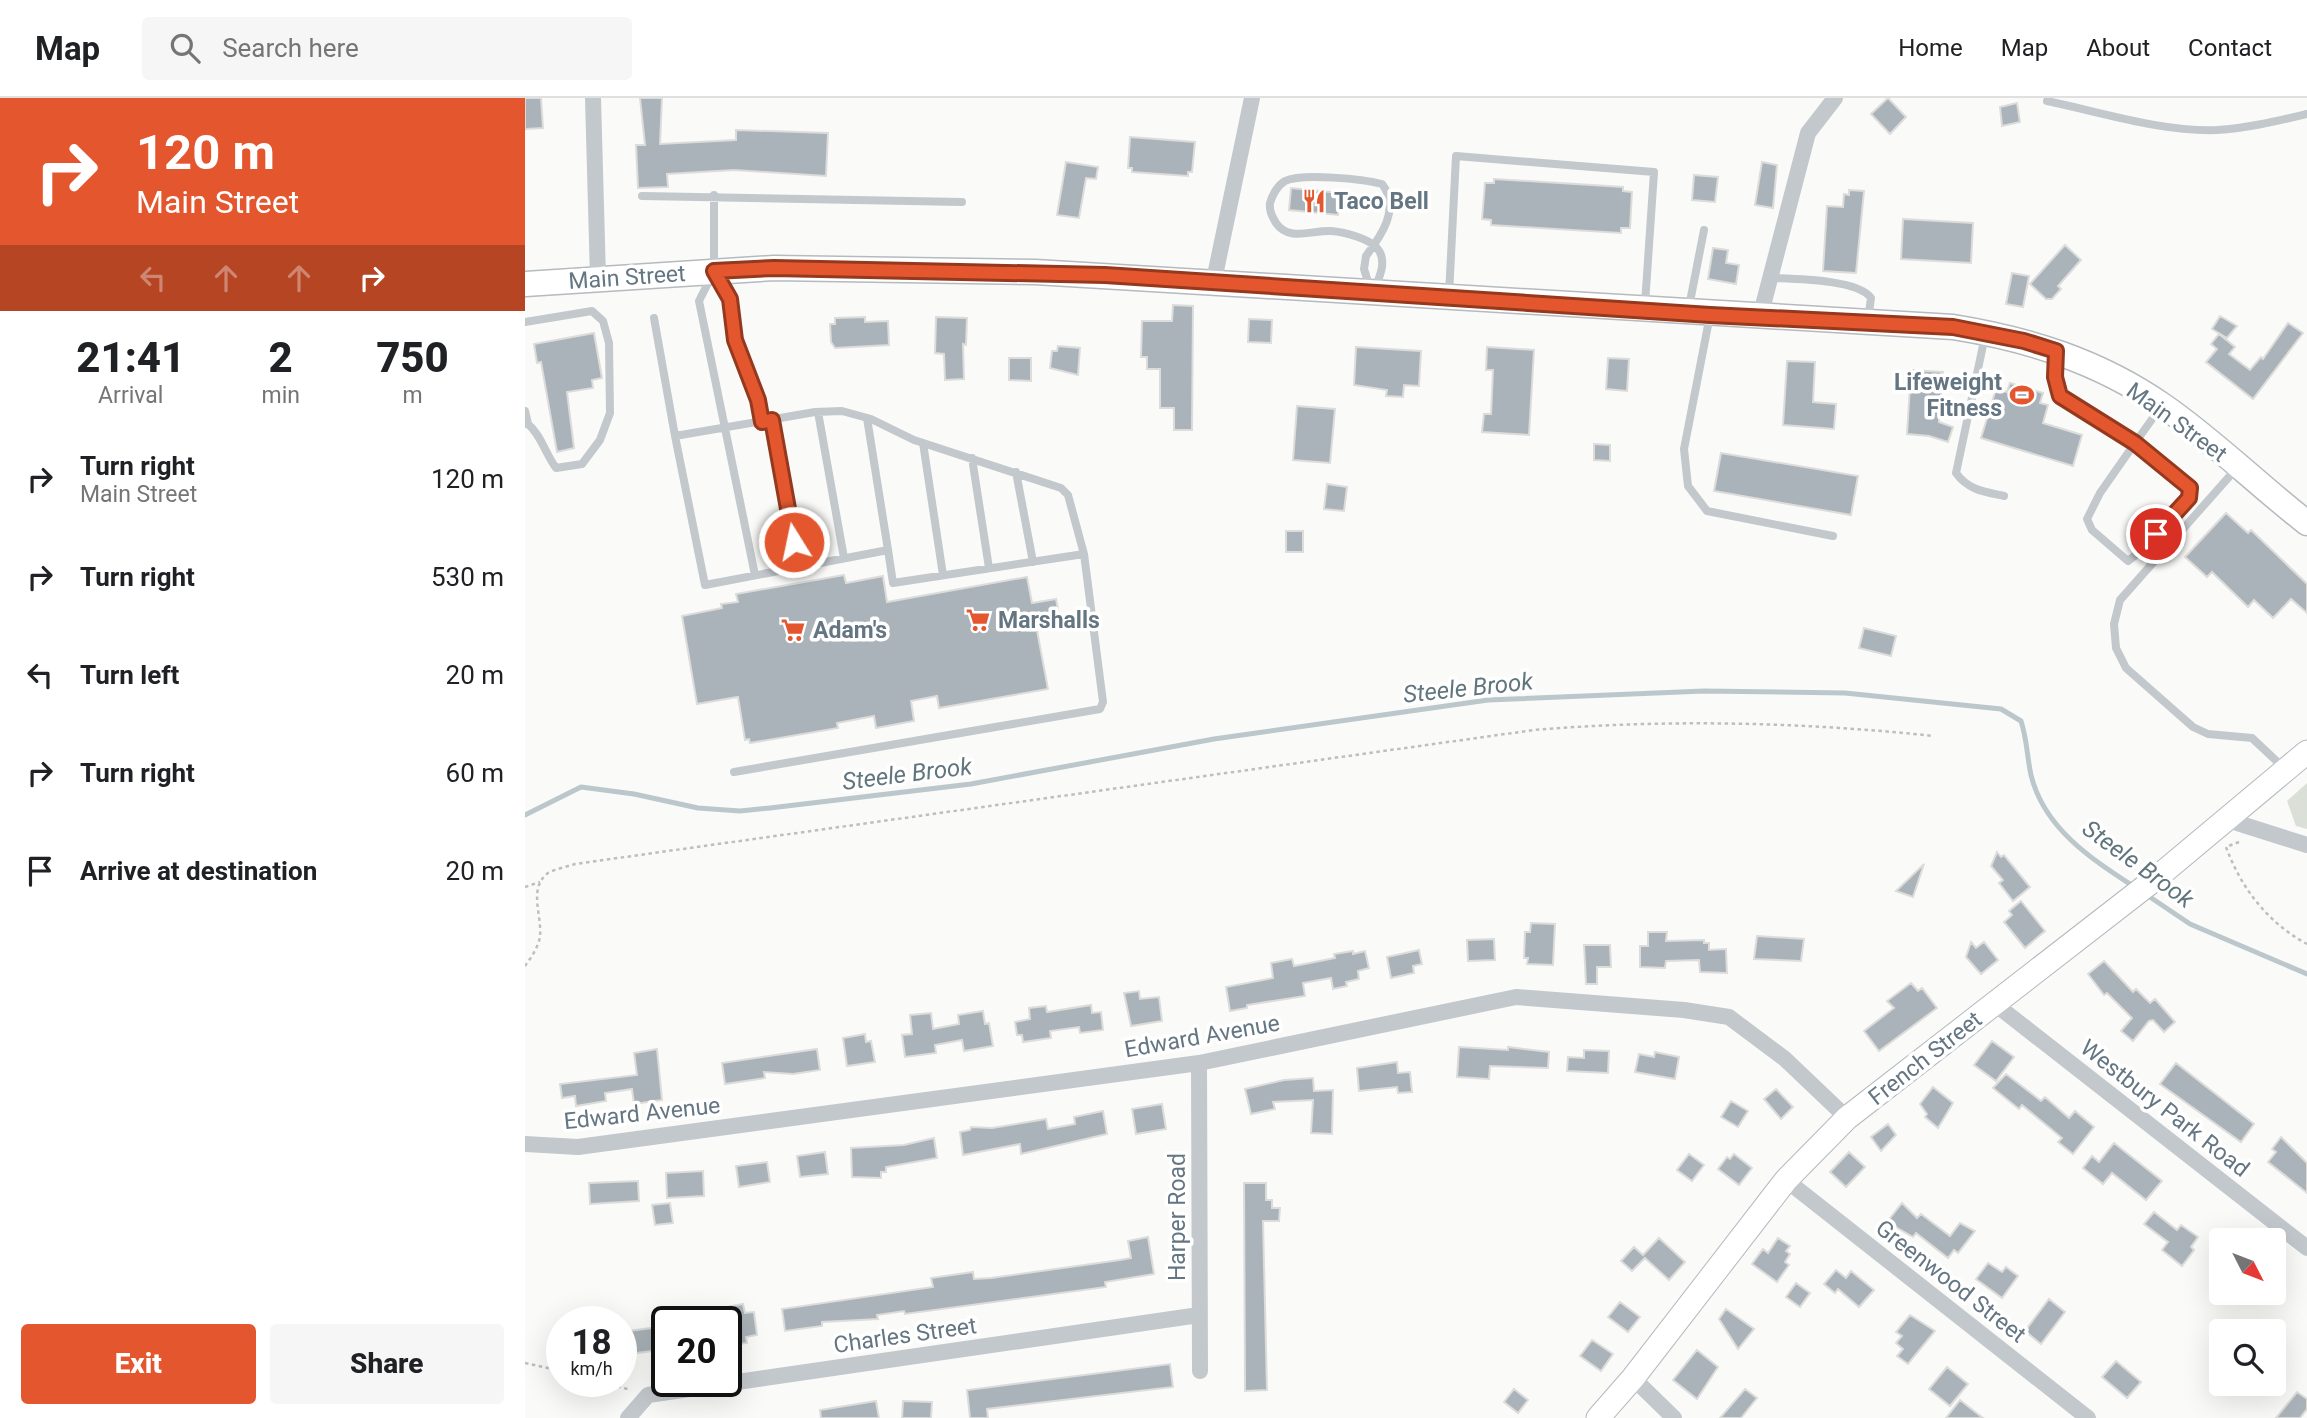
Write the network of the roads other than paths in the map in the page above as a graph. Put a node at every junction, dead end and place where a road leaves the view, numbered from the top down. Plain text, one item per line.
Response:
1 (593, 98) edge
2 (1252, 98) edge
3 (1835, 98) edge
4 (2047, 101) dead end
5 (2307, 114) edge
6 (714, 195) junction
7 (642, 196) dead end
8 (962, 202) dead end
9 (1704, 230) dead end
10 (1376, 247) junction
11 (714, 271) junction
12 (598, 278) junction
13 (1771, 278) junction
14 (525, 284) edge
15 (1213, 285) junction
16 (1372, 294) junction
17 (1449, 299) junction
18 (1644, 310) junction
19 (1699, 314) junction
20 (1760, 317) junction
21 (654, 318) dead end
22 (1868, 322) junction
23 (525, 323) edge
24 (1986, 333) junction
25 (2056, 351) junction
26 (2162, 405) junction
27 (525, 411) edge
28 (818, 412) junction
29 (867, 418) junction
30 (772, 420) junction
31 (762, 422) junction
32 (526, 424) edge
33 (726, 428) junction
34 (675, 436) junction
35 (923, 443) junction
36 (2135, 443) junction
37 (972, 458) junction
38 (2238, 467) junction
39 (1016, 472) junction
40 (2004, 496) dead end
41 (2307, 523) edge
42 (1833, 536) dead end
43 (888, 550) junction
44 (1084, 554) junction
45 (844, 558) junction
46 (1033, 562) junction
47 (798, 567) junction
48 (989, 568) junction
49 (755, 575) junction
50 (943, 575) junction
51 (2307, 752) edge
52 (2287, 771) junction
53 (734, 772) dead end
54 (2228, 820) junction
55 (2307, 845) edge
56 (1995, 1004) junction
57 (1199, 1063) junction
58 (1847, 1118) junction
59 (525, 1144) edge
60 (1786, 1180) junction
61 (2307, 1248) edge
62 (1199, 1315) junction
63 (1200, 1371) dead end
64 (1633, 1378) junction
65 (628, 1418) edge
66 (1598, 1418) edge
67 (1674, 1418) edge
68 (2088, 1418) edge

1 - 12 street
2 - 15 street
3 - 13 street
4 - 5 lane
6 - 7 lane
6 - 8 lane
6 - 11 lane
9 - 19 lane
10 - 10 lane
10 - 16 lane
10 - 16 lane
11 - 12 main road, Main Street
11 - 15 main road, Main Street
11 - 31 lane
11 - 33 lane
12 - 14 main road, Main Street
13 - 20 street
13 - 22 lane
15 - 16 main road, Main Street
16 - 17 main road, Main Street
17 - 18 main road, Main Street
17 - 18 lane
18 - 19 main road, Main Street
19 - 20 main road, Main Street
19 - 42 lane
20 - 22 main road, Main Street
21 - 34 lane
22 - 24 main road, Main Street
23 - 32 lane
24 - 25 main road, Main Street
24 - 40 lane
25 - 26 main road, Main Street
25 - 36 lane
26 - 36 lane
26 - 38 main road, Main Street
27 - 32 lane
28 - 29 lane
28 - 30 lane
28 - 45 lane
29 - 35 lane
29 - 43 lane
30 - 31 lane
30 - 47 lane
31 - 33 lane
33 - 34 lane
33 - 49 lane
34 - 49 lane
35 - 37 lane
35 - 50 lane
36 - 36 lane
37 - 39 lane
37 - 48 lane
38 - 41 main road, Main Street
38 - 52 lane
39 - 44 lane
39 - 46 lane
43 - 45 lane
43 - 50 lane
44 - 46 lane
44 - 53 lane
45 - 47 lane
46 - 48 lane
47 - 49 lane
48 - 50 lane
51 - 52 street, French Street
52 - 54 street, French Street
54 - 55 street
54 - 56 street, French Street
56 - 58 street, French Street
56 - 61 street, Westbury Park Road
57 - 58 street, Edward Avenue
57 - 59 street, Edward Avenue
57 - 62 street, Harper Road
58 - 60 street, French Street
60 - 64 street, French Street
60 - 68 street, Greenwood Street
62 - 63 street, Harper Road
62 - 65 street, Charles Street
64 - 66 street, French Street
64 - 67 street

